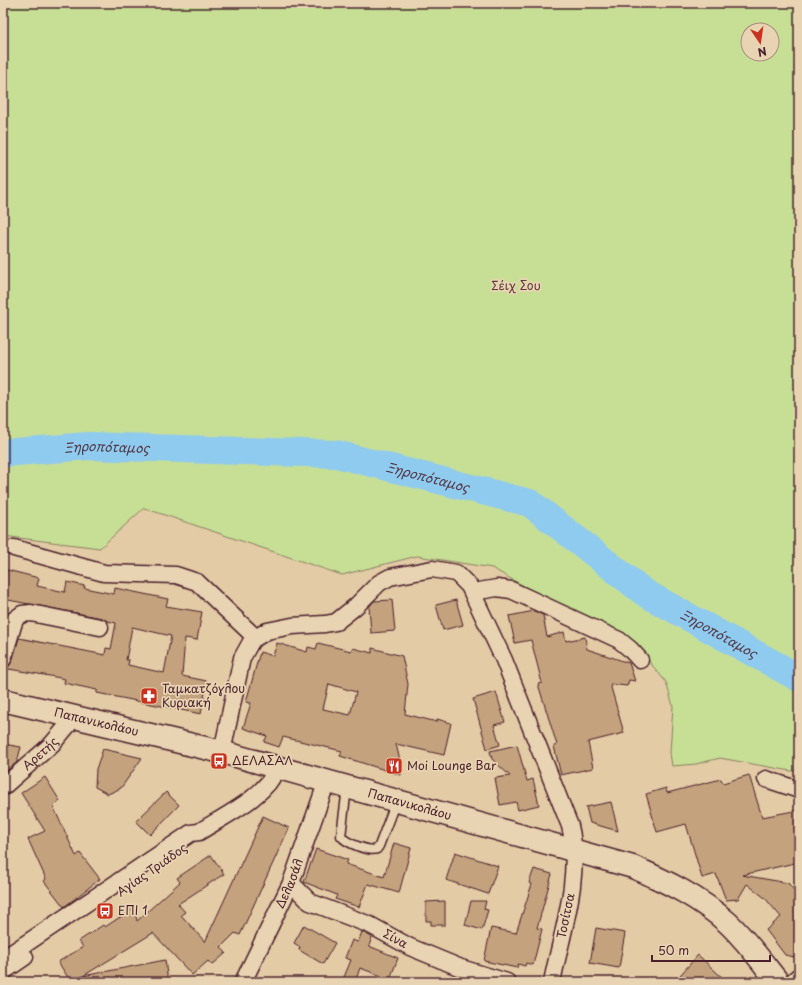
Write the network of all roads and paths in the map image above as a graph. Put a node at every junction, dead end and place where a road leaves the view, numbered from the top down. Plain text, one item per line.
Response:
1 (14, 548) dead end
2 (473, 592) junction
3 (100, 627) dead end
4 (255, 637) junction
5 (3, 659) edge
6 (640, 660) dead end
7 (3, 700) edge
8 (74, 718) junction
9 (222, 752) junction
10 (277, 768) junction
11 (766, 778) dead end
12 (337, 783) junction
13 (3, 787) edge
14 (799, 790) edge
15 (397, 800) junction
16 (199, 832) junction
17 (575, 850) junction
18 (291, 883) junction
19 (3, 959) edge
20 (3, 972) edge
21 (799, 976) edge
22 (243, 982) edge
23 (507, 982) edge
24 (552, 982) edge
25 (778, 982) edge
26 (792, 982) edge

1 - 4 street
2 - 4 street, Τοσίτσα
2 - 6 street
2 - 17 street, Τοσίτσα
3 - 5 street
4 - 9 street
7 - 8 main road, Παπανικολάου
8 - 9 main road, Παπανικολάου
8 - 13 street, Αρετής
9 - 10 main road, Παπανικολάου
10 - 12 main road, Παπανικολάου
10 - 16 street, Αγίας Τριάδος
11 - 14 street
12 - 15 main road, Παπανικολάου
12 - 15 lane
12 - 18 street, Δελασάλ
15 - 17 main road, Παπανικολάου
16 - 19 street, Αγίας Τριάδος
16 - 20 street, Αγίας Τριάδος
17 - 24 street, Τοσίτσα
17 - 25 main road, Παπανικολάου
18 - 22 street, Δελασάλ
18 - 23 street, Σίνα
21 - 26 street

